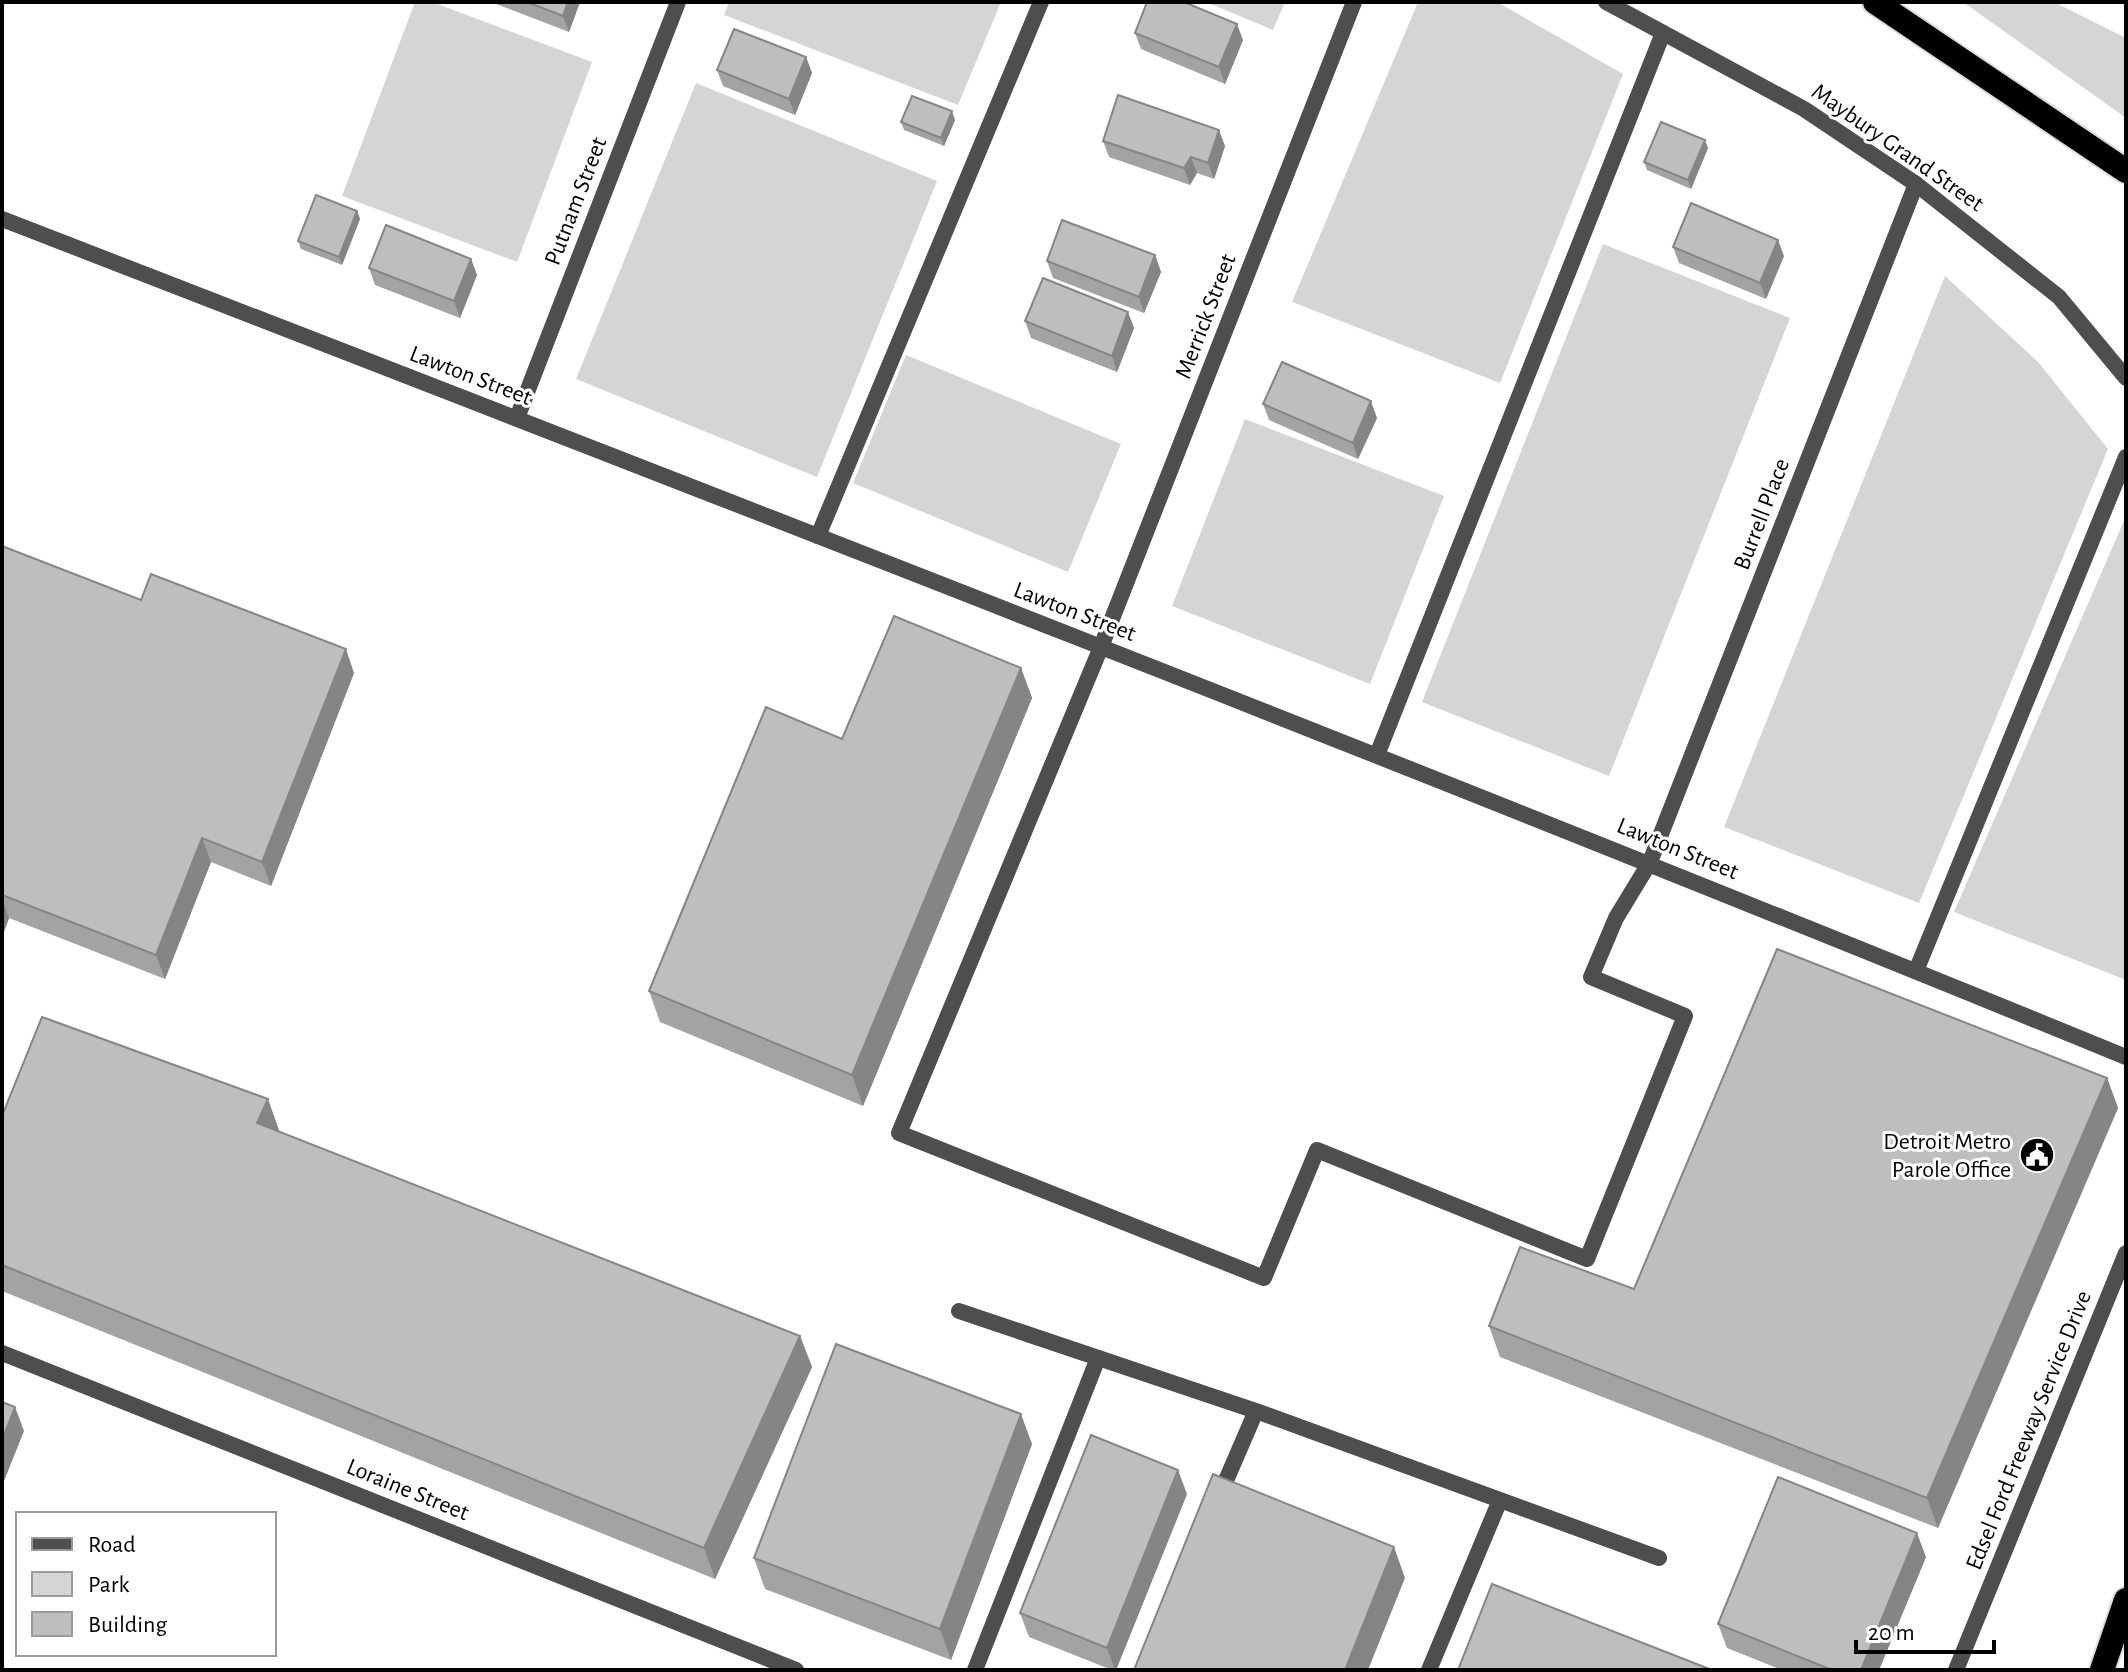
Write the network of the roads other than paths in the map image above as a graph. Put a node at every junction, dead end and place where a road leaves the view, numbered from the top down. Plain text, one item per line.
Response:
1 (678, 2) edge
2 (1041, 2) edge
3 (1354, 2) edge
4 (1606, 2) edge
5 (1875, 2) edge
6 (1663, 33) junction
7 (2126, 171) edge
8 (1916, 184) junction
9 (2, 219) edge
10 (2126, 378) edge
11 (517, 418) junction
12 (2126, 457) edge
13 (818, 536) junction
14 (1101, 647) junction
15 (1377, 755) junction
16 (1650, 862) junction
17 (1916, 971) junction
18 (2126, 1057) edge
19 (2126, 1253) edge
20 (959, 1311) dead end
21 (2, 1353) edge
22 (1098, 1358) junction
23 (1256, 1411) junction
24 (1500, 1500) junction
25 (1213, 1511) edge
26 (1659, 1558) dead end
27 (2126, 1600) edge
28 (796, 1670) edge
29 (975, 1670) edge
30 (1429, 1670) edge
31 (1956, 1670) edge
32 (2102, 1670) edge

1 - 11 street, Putnam Street
2 - 13 street
3 - 14 street, Merrick Street
4 - 6 street, Maybury Grand Street
5 - 7 highway
6 - 8 street, Maybury Grand Street
6 - 15 street
8 - 10 street, Maybury Grand Street
8 - 16 street, Burrell Place
9 - 11 street, Lawton Street
11 - 13 street, Lawton Street
12 - 17 street
13 - 14 street, Lawton Street
14 - 15 street, Lawton Street
14 - 16 street, Merrick Street
15 - 16 street, Lawton Street
16 - 17 street, Lawton Street
17 - 18 street, Lawton Street
19 - 31 street, Edsel Ford Freeway Service Drive
20 - 22 street
21 - 28 street, Loraine Street
22 - 23 street
22 - 29 street
23 - 24 street
23 - 25 street
24 - 26 street
24 - 30 street
27 - 32 highway

